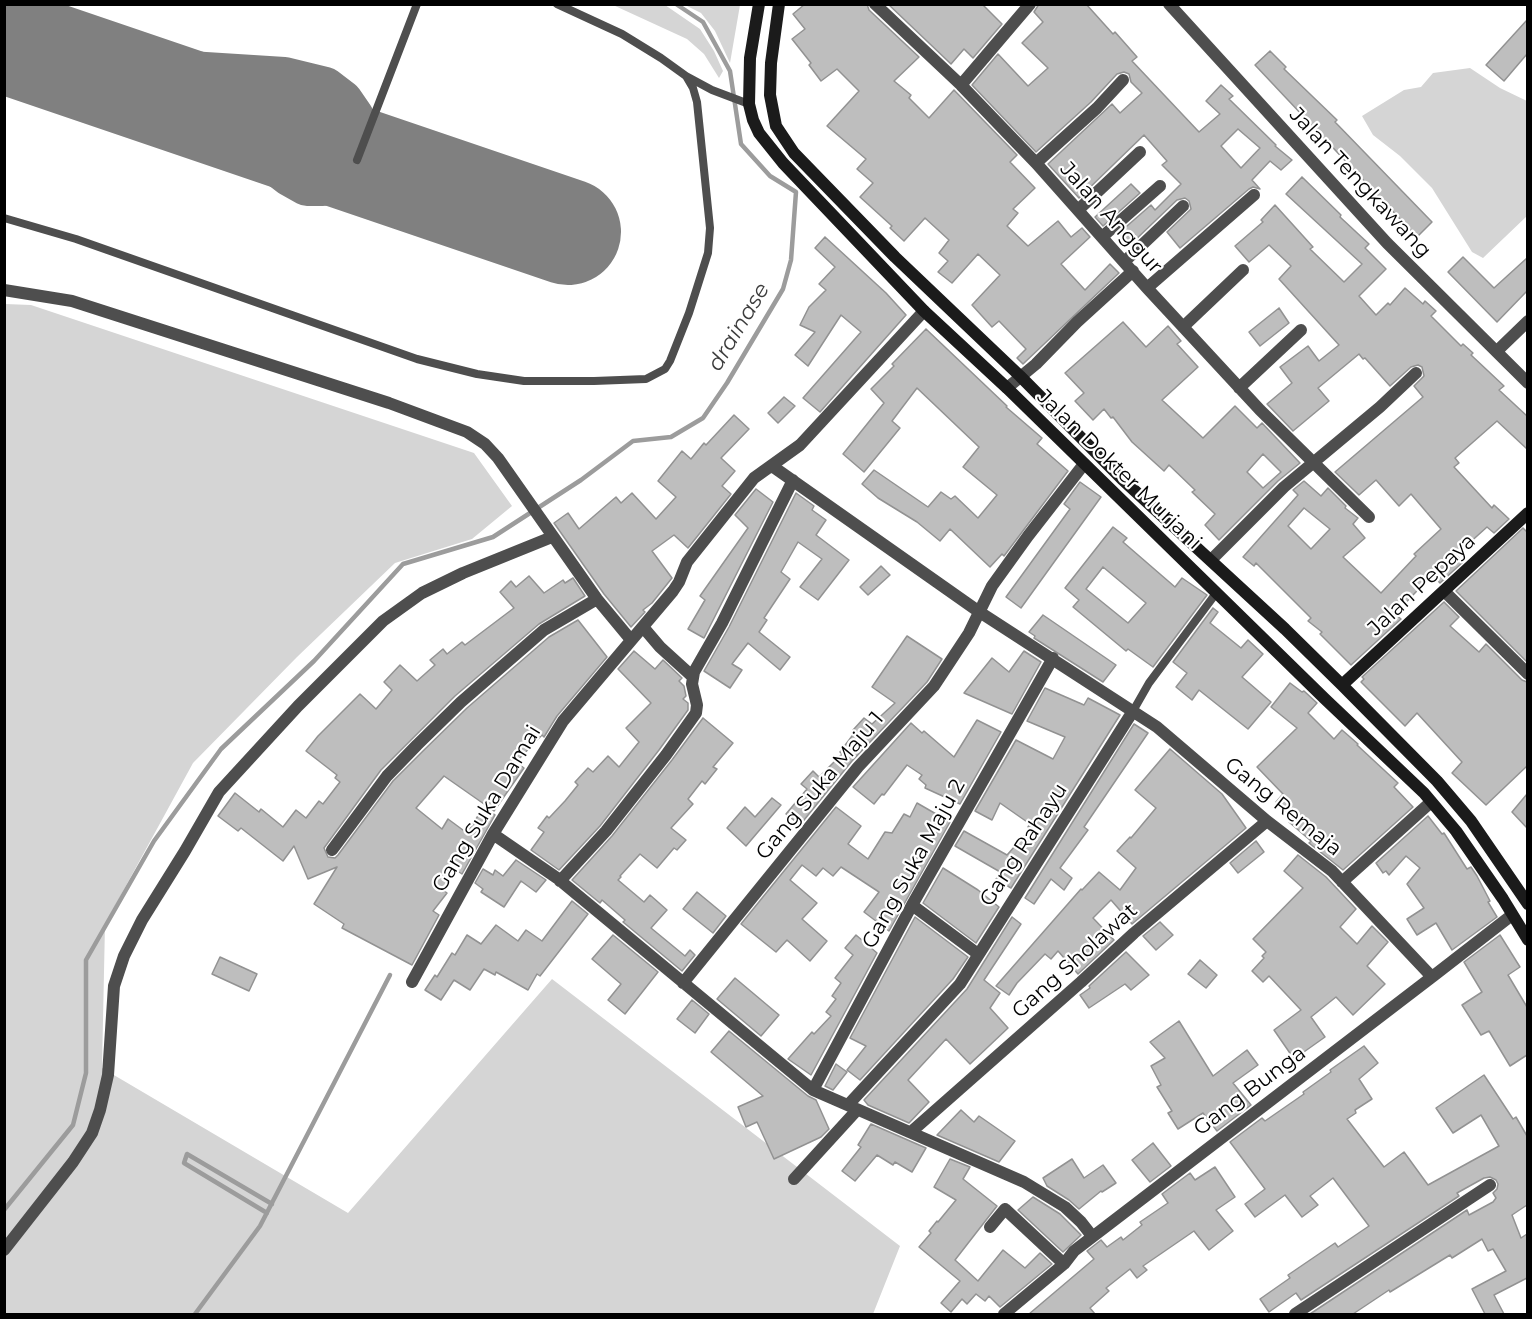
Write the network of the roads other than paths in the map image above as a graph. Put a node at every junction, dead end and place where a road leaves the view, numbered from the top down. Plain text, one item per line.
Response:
1 (417, 4) edge
2 (557, 4) edge
3 (759, 4) edge
4 (778, 4) edge
5 (875, 4) edge
6 (1030, 4) edge
7 (1169, 4) edge
8 (686, 76) junction
9 (1123, 80) dead end
10 (961, 84) junction
11 (749, 104) junction
12 (1140, 152) dead end
13 (795, 153) junction
14 (357, 160) dead end
15 (783, 163) junction
16 (1036, 163) junction
17 (1160, 186) dead end
18 (1254, 195) dead end
19 (1183, 206) dead end
20 (1078, 210) junction
21 (4, 219) edge
22 (865, 226) junction
23 (1102, 237) junction
24 (854, 238) junction
25 (1128, 266) junction
26 (1243, 270) dead end
27 (1147, 288) junction
28 (4, 290) edge
29 (924, 310) junction
30 (1527, 321) edge
31 (1183, 327) junction
32 (1301, 330) dead end
33 (1497, 351) junction
34 (1416, 373) dead end
35 (1020, 376) junction
36 (1527, 383) edge
37 (1007, 388) junction
38 (1239, 388) junction
39 (1314, 462) junction
40 (1084, 464) junction
41 (772, 466) junction
42 (793, 480) junction
43 (1140, 495) junction
44 (1128, 506) junction
45 (1527, 513) edge
46 (1369, 517) dead end
47 (552, 537) junction
48 (1211, 560) junction
49 (1444, 591) junction
50 (1217, 592) junction
51 (597, 599) junction
52 (978, 611) junction
53 (643, 627) junction
54 (631, 640) junction
55 (1053, 658) junction
56 (1527, 674) edge
57 (693, 677) junction
58 (1342, 685) junction
59 (1133, 711) junction
60 (1431, 802) junction
61 (1267, 821) junction
62 (494, 834) junction
63 (332, 850) dead end
64 (560, 881) junction
65 (1342, 882) junction
66 (1527, 904) edge
67 (912, 906) junction
68 (1512, 915) junction
69 (1527, 940) edge
70 (978, 954) junction
71 (1432, 977) junction
72 (412, 982) dead end
73 (683, 983) junction
74 (813, 1090) junction
75 (852, 1108) junction
76 (911, 1132) junction
77 (795, 1179) dead end
78 (1490, 1185) dead end
79 (990, 1227) dead end
80 (1092, 1236) junction
81 (4, 1250) edge
82 (1064, 1264) junction
83 (1004, 1314) edge
84 (1295, 1314) edge

1 - 14 lane
2 - 8 lane
3 - 11 main road, Jalan Dokter Murjani
4 - 13 main road, Jalan Dokter Murjani
5 - 10 street, Jalan Anggur
6 - 10 street
7 - 33 street, Jalan Tengkawang
8 - 11 lane
8 - 21 lane
9 - 16 street
10 - 16 street, Jalan Anggur
11 - 15 main road, Jalan Dokter Murjani
12 - 20 street
13 - 15 main road
13 - 22 main road, Jalan Dokter Murjani
15 - 24 main road, Jalan Dokter Murjani
16 - 20 street, Jalan Anggur
17 - 23 street
18 - 27 street
19 - 25 street
20 - 23 street, Jalan Anggur
22 - 24 main road
22 - 35 main road, Jalan Dokter Murjani
23 - 25 street, Jalan Anggur
24 - 29 main road, Jalan Dokter Murjani
25 - 27 street, Jalan Anggur
25 - 35 street
26 - 31 street
27 - 31 street, Jalan Anggur
28 - 47 street
29 - 37 main road, Jalan Dokter Murjani
29 - 41 street
30 - 33 street
31 - 38 street, Jalan Anggur
32 - 38 street
33 - 36 street, Jalan Tengkawang
34 - 39 street
35 - 37 street
35 - 43 main road, Jalan Dokter Murjani
37 - 40 main road, Jalan Dokter Murjani
38 - 39 street, Jalan Anggur
39 - 46 street, Jalan Anggur
39 - 48 street
40 - 44 main road, Jalan Dokter Murjani
40 - 52 street, Gang Suka Maju 1
41 - 42 street, Gang Remaja
41 - 53 street
42 - 52 street, Gang Remaja
42 - 57 street
43 - 44 main road
43 - 48 main road, Jalan Dokter Murjani
44 - 50 main road, Jalan Dokter Murjani
45 - 49 main road, Jalan Pepaya
47 - 51 street
47 - 81 street
48 - 58 main road, Jalan Dokter Murjani
49 - 56 street
49 - 58 main road, Jalan Pepaya
50 - 59 lane, Gang Rahayu
50 - 60 main road, Jalan Dokter Murjani
51 - 54 street
51 - 63 street
52 - 55 street, Gang Remaja
52 - 73 street, Gang Suka Maju 1
53 - 54 street
53 - 57 street
54 - 62 street, Gang Suka Damai
55 - 59 street, Gang Remaja
55 - 67 street, Gang Suka Maju 2
57 - 64 street
58 - 66 main road, Jalan Dokter Murjani
59 - 61 street, Gang Remaja
59 - 70 street, Gang Rahayu
60 - 65 street, Gang Remaja
60 - 68 main road, Jalan Dokter Murjani
61 - 65 street, Gang Remaja
61 - 76 street, Gang Sholawat
62 - 64 street
62 - 72 street, Gang Suka Damai
64 - 73 street
65 - 71 street
67 - 70 street
67 - 74 street, Gang Suka Maju 2
68 - 69 main road, Jalan Dokter Murjani
68 - 71 street, Gang Bunga
70 - 75 street, Gang Rahayu
71 - 80 street, Gang Bunga
73 - 74 street
74 - 75 street
75 - 76 street
75 - 77 street, Gang Rahayu
76 - 80 street
78 - 84 street
79 - 82 street
80 - 82 street, Gang Bunga
82 - 83 street, Gang Bunga

